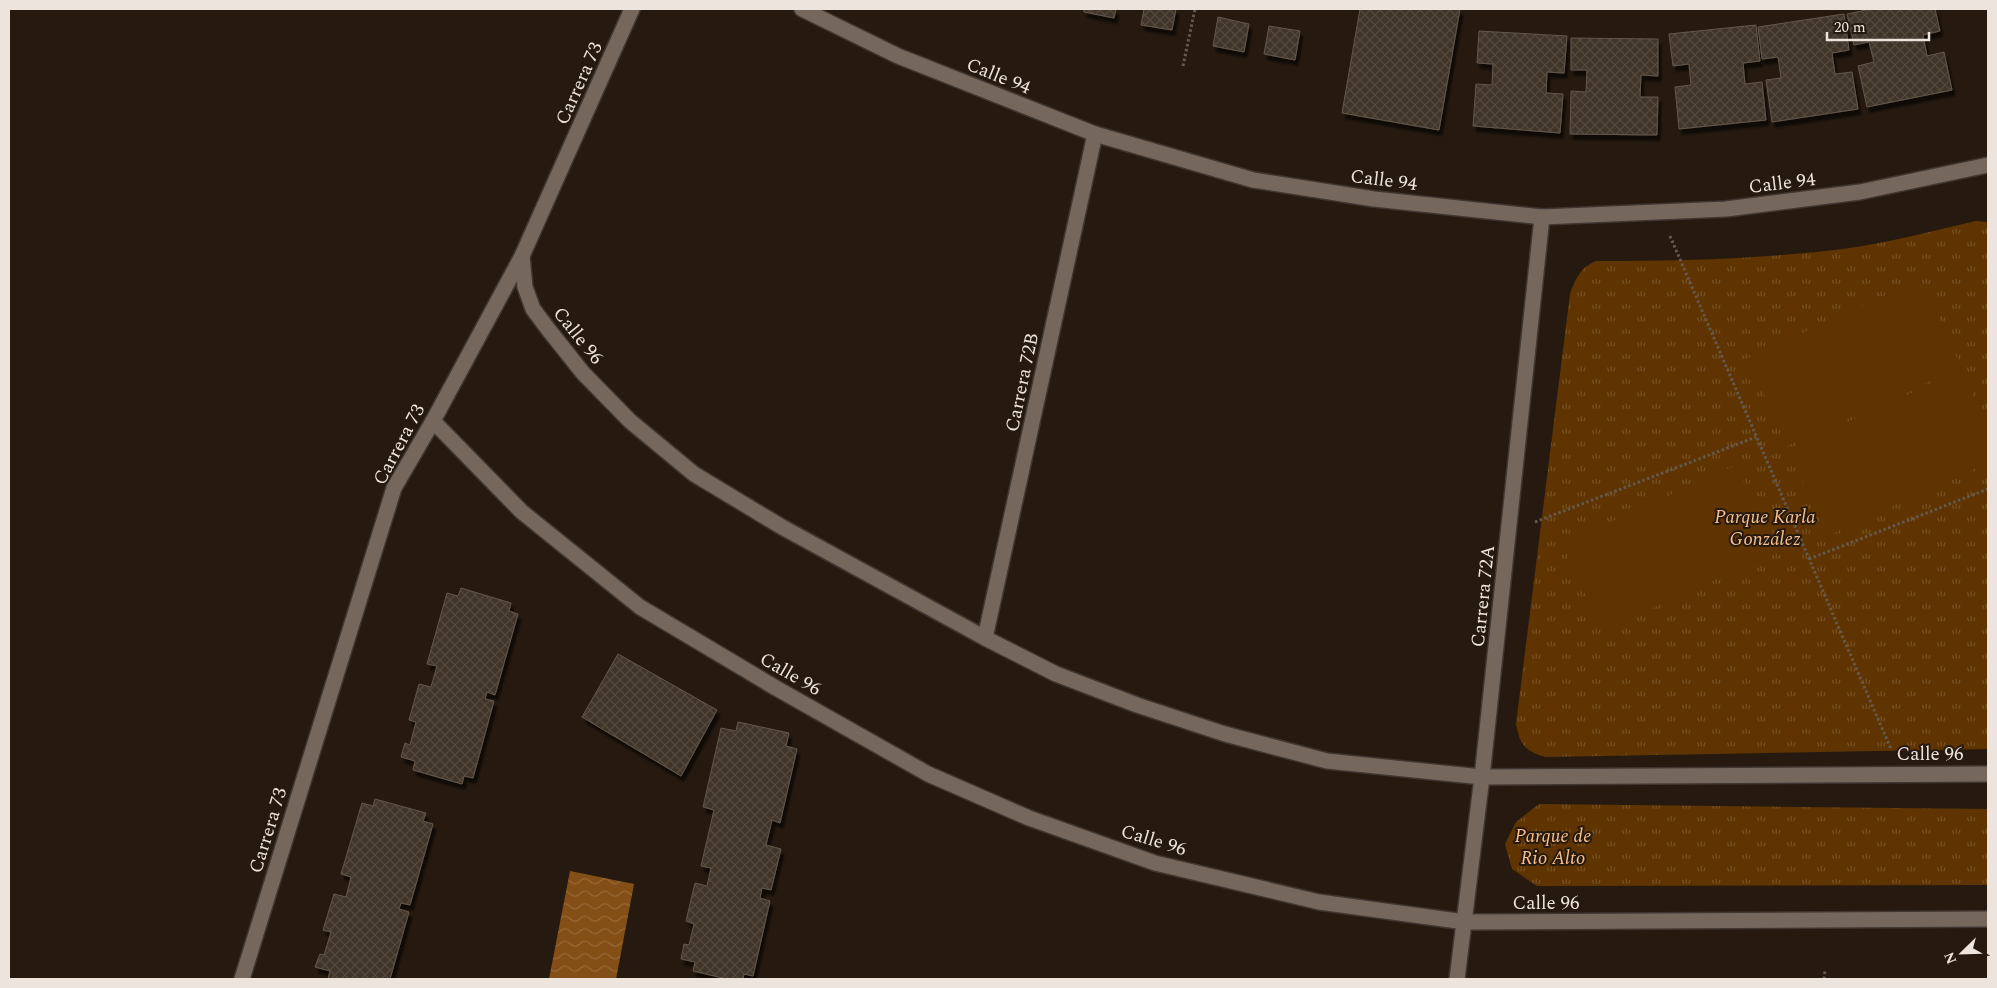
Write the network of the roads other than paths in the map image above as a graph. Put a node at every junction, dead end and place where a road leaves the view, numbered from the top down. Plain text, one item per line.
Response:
1 (632, 9) edge
2 (802, 9) edge
3 (1096, 134) junction
4 (1988, 165) edge
5 (1542, 217) junction
6 (522, 256) junction
7 (433, 421) junction
8 (985, 638) junction
9 (1988, 774) edge
10 (1482, 777) junction
11 (1988, 920) edge
12 (1464, 922) junction
13 (242, 979) edge
14 (1457, 979) edge

1 - 6 street, Carrera 73
2 - 3 street, Calle 94
3 - 5 street, Calle 94
3 - 8 street, Carrera 72B
4 - 5 street, Calle 94
5 - 10 street, Carrera 72A
6 - 7 street, Carrera 73
6 - 8 street, Calle 96
7 - 12 street, Calle 96
7 - 13 street, Carrera 73
8 - 10 street, Calle 96
9 - 10 street, Calle 96
10 - 12 street, Carrera 72A
11 - 12 street, Calle 96
12 - 14 street, Carrera 72A

